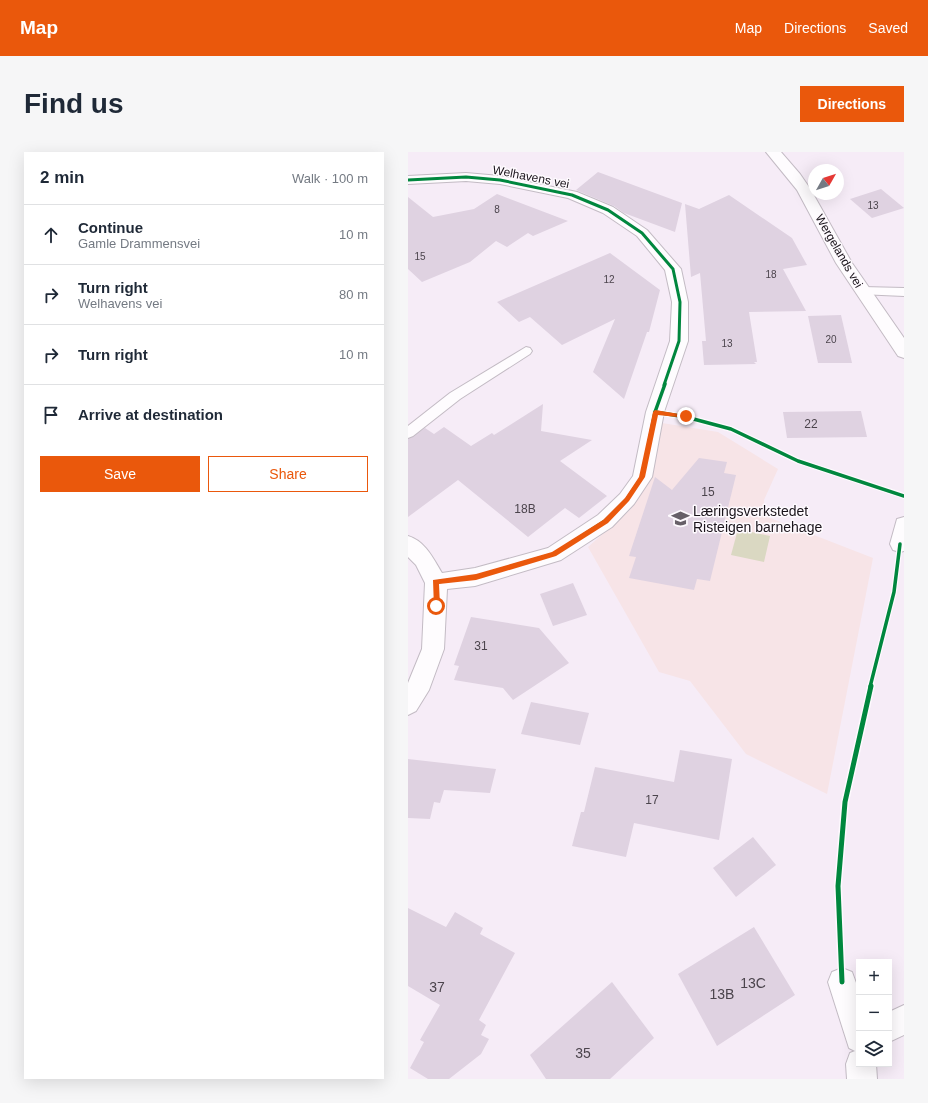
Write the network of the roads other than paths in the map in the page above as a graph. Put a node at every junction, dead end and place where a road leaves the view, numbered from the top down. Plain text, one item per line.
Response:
1 (773, 152) edge
2 (408, 180) edge
3 (863, 292) junction
4 (904, 292) edge
5 (526, 351) dead end
6 (904, 352) edge
7 (408, 432) edge
8 (408, 544) edge
9 (436, 582) junction
10 (408, 704) edge
11 (842, 982) dead end
12 (904, 1020) edge
13 (892, 1026) edge
14 (857, 1031) edge
15 (861, 1067) edge
16 (862, 1079) edge

1 - 3 street, Wergelands vei
2 - 9 street, Welhavens vei
3 - 4 lane, Wergelands vei
3 - 6 street, Wergelands vei
5 - 7 lane
8 - 9 street
9 - 10 street
11 - 14 street
12 - 13 street
15 - 16 street

